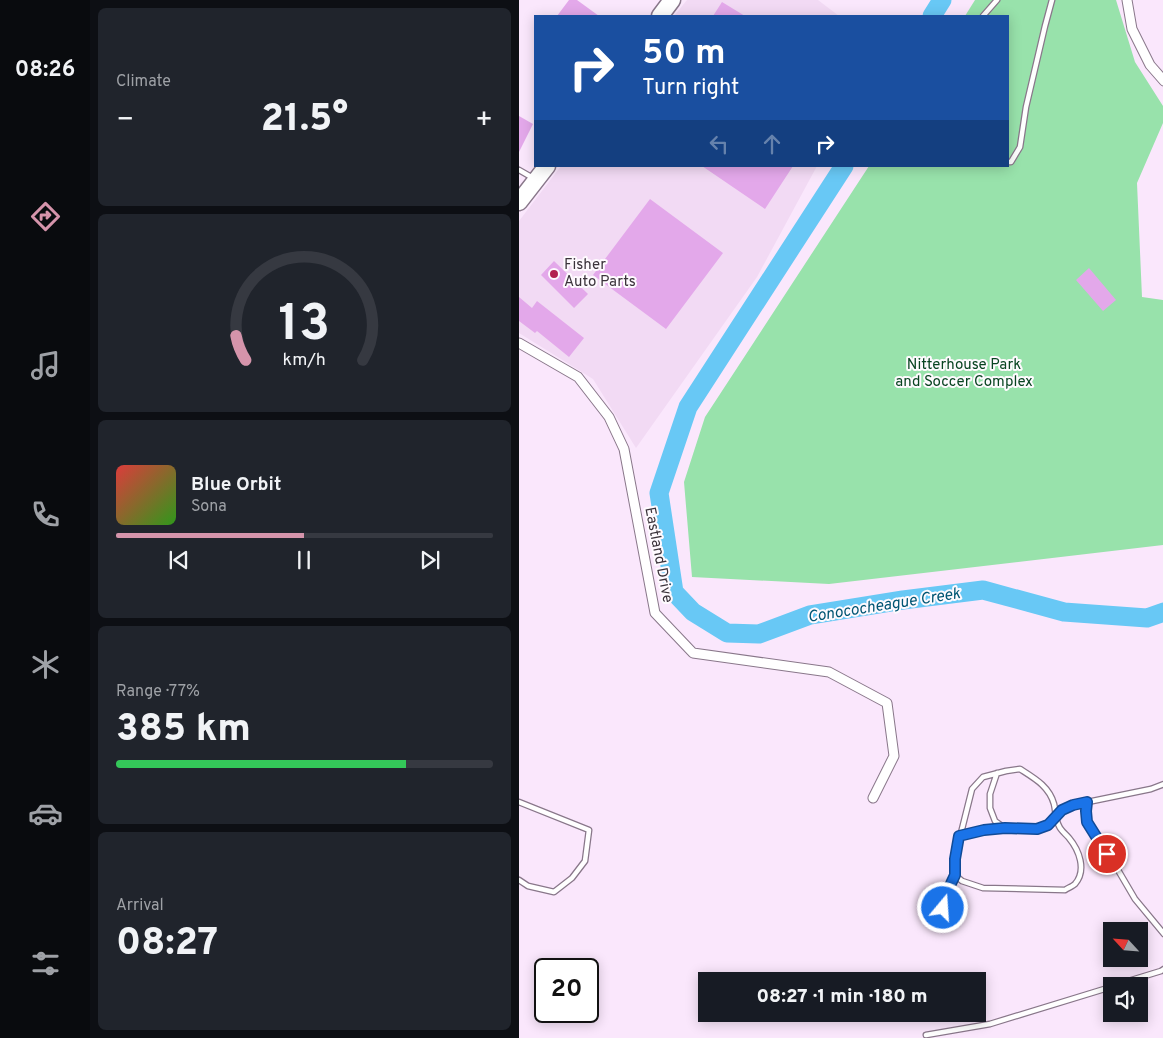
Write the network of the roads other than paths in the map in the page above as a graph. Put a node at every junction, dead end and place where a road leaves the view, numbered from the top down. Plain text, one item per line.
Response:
1 (672, 0) edge
2 (997, 0) edge
3 (1052, 0) edge
4 (1127, 0) edge
5 (661, 15) edge
6 (984, 15) edge
7 (1163, 81) edge
8 (1009, 162) edge
9 (546, 167) edge
10 (519, 170) edge
11 (536, 180) junction
12 (519, 202) edge
13 (519, 343) edge
14 (997, 773) junction
15 (1163, 784) edge
16 (873, 798) dead end
17 (519, 802) edge
18 (1087, 802) junction
19 (1055, 818) junction
20 (1005, 828) junction
21 (959, 836) junction
22 (955, 875) junction
23 (519, 880) edge
24 (944, 925) dead end
25 (1163, 934) edge
26 (1163, 969) edge
27 (1141, 977) edge
28 (1103, 989) edge
29 (926, 1036) dead end

1 - 5 highway
2 - 6 lane
3 - 8 lane
4 - 7 street
9 - 11 highway
10 - 11 lane
11 - 12 highway
13 - 16 street, Eastland Drive
14 - 19 lane
14 - 20 lane
14 - 21 lane
15 - 18 lane
17 - 23 lane
18 - 19 lane
18 - 25 lane
19 - 20 lane
19 - 22 lane
20 - 21 lane
21 - 22 lane
22 - 24 lane
26 - 27 lane
28 - 29 lane

